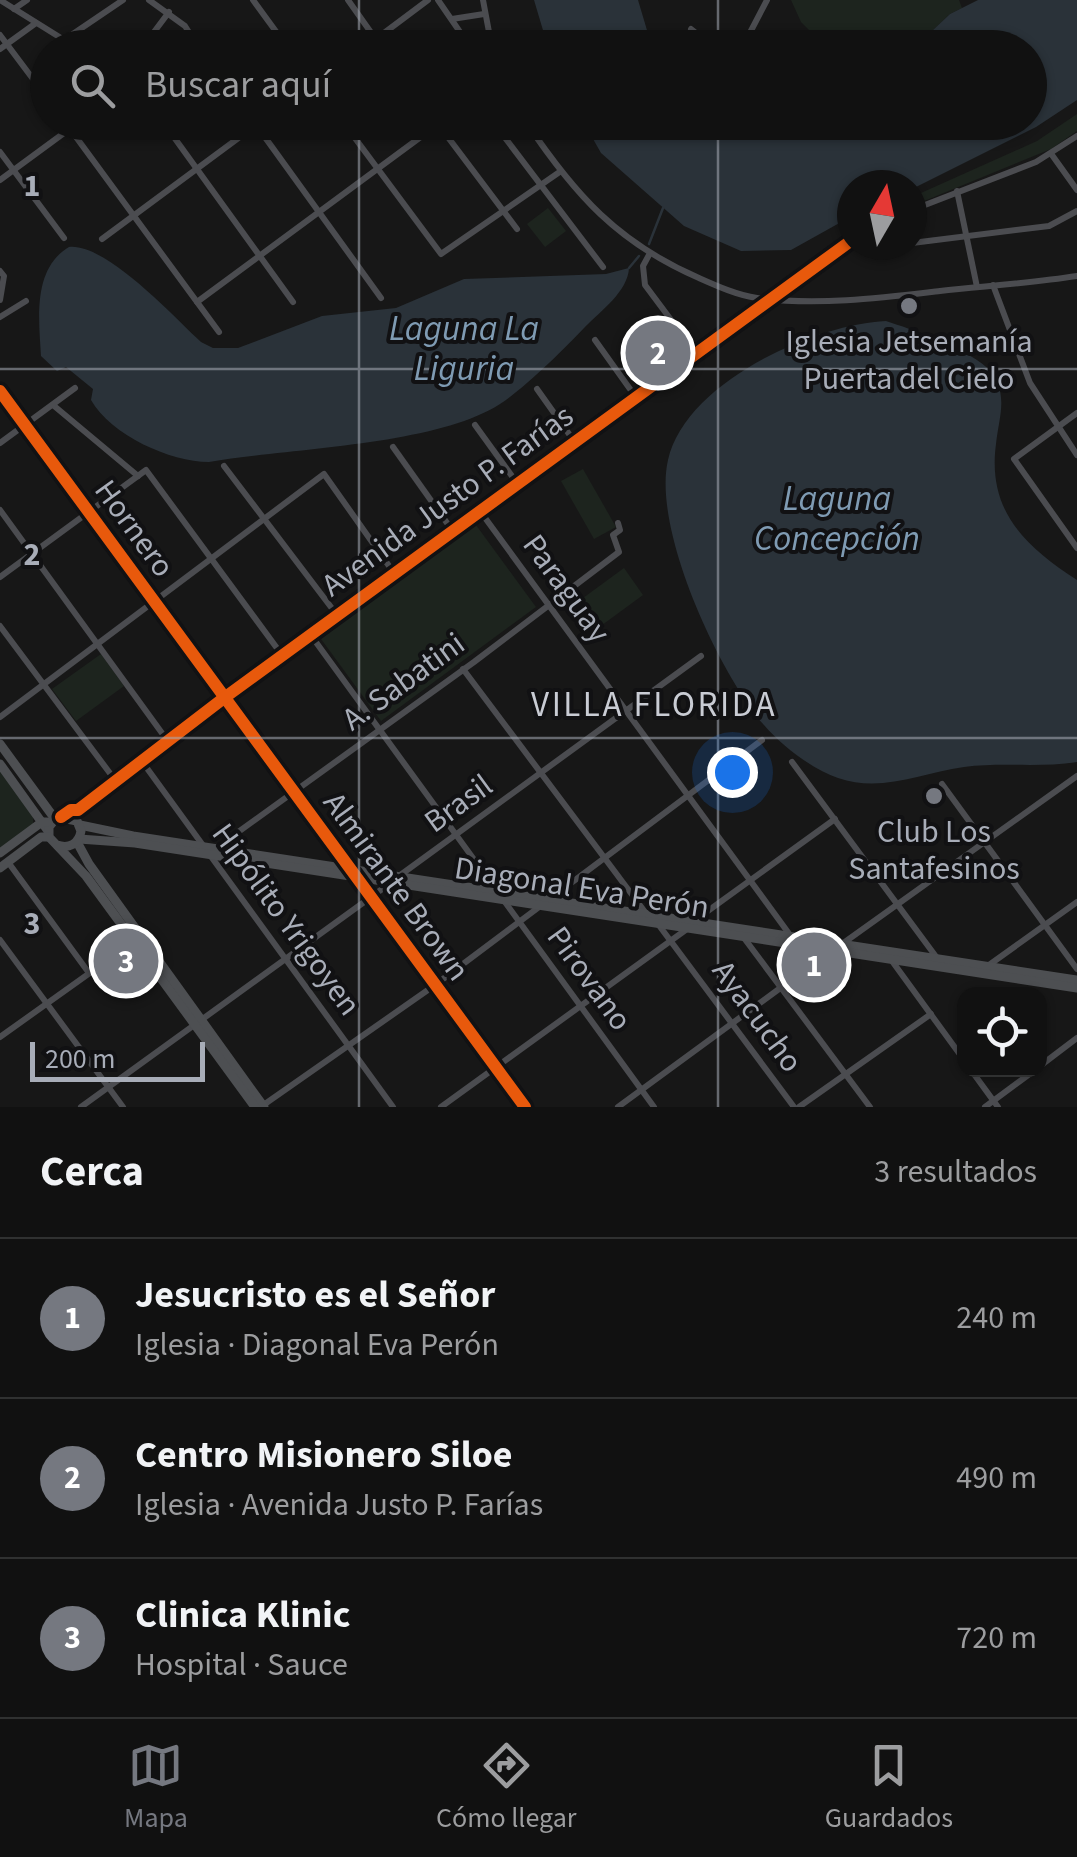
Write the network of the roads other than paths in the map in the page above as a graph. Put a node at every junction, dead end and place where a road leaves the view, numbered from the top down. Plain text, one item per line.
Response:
1 (0, 0) edge
2 (27, 0) edge
3 (123, 0) edge
4 (149, 0) edge
5 (253, 0) edge
6 (348, 0) edge
7 (428, 0) edge
8 (438, 0) edge
9 (482, 0) edge
10 (767, 0) edge
11 (14, 9) junction
12 (169, 12) junction
13 (484, 14) junction
14 (452, 20) junction
15 (36, 23) junction
16 (48, 30) edge
17 (79, 30) edge
18 (156, 30) edge
19 (187, 30) edge
20 (275, 30) edge
21 (370, 30) edge
22 (388, 30) edge
23 (459, 30) edge
24 (488, 30) edge
25 (751, 30) edge
26 (0, 35) edge
27 (4, 46) edge
28 (30, 77) edge
29 (1077, 136) edge
30 (50, 140) edge
31 (77, 140) edge
32 (176, 140) edge
33 (235, 140) edge
34 (268, 140) edge
35 (356, 140) edge
36 (416, 140) edge
37 (451, 140) edge
38 (506, 140) edge
39 (539, 140) edge
40 (0, 152) edge
41 (1052, 154) junction
42 (377, 168) junction
43 (195, 169) junction
44 (14, 170) junction
45 (562, 172) junction
46 (0, 180) edge
47 (540, 186) junction
48 (1077, 190) edge
49 (957, 191) junction
50 (927, 204) edge
51 (503, 211) junction
52 (317, 212) junction
53 (1076, 214) edge
54 (134, 216) junction
55 (517, 229) dead end
56 (966, 236) junction
57 (64, 238) dead end
58 (102, 239) dead end
59 (927, 241) edge
60 (837, 250) edge
61 (650, 253) junction
62 (258, 256) junction
63 (604, 268) dead end
64 (0, 271) edge
65 (1077, 276) edge
66 (992, 286) junction
67 (977, 287) junction
68 (381, 298) dead end
69 (768, 298) junction
70 (0, 300) edge
71 (26, 300) dead end
72 (197, 302) junction
73 (293, 302) dead end
74 (0, 317) edge
75 (219, 332) dead end
76 (595, 340) dead end
77 (695, 352) junction
78 (75, 388) dead end
79 (0, 390) edge
80 (537, 390) dead end
81 (634, 396) junction
82 (53, 405) junction
83 (1077, 413) edge
84 (26, 425) junction
85 (475, 426) dead end
86 (1057, 428) junction
87 (574, 441) junction
88 (0, 444) edge
89 (393, 448) dead end
90 (1077, 455) edge
91 (224, 466) dead end
92 (138, 476) junction
93 (517, 482) junction
94 (0, 510) edge
95 (480, 511) junction
96 (89, 512) junction
97 (266, 518) junction
98 (618, 522) dead end
99 (452, 530) junction
100 (1077, 548) edge
101 (32, 553) junction
102 (212, 562) junction
103 (394, 573) junction
104 (0, 577) edge
105 (155, 602) junction
106 (548, 605) junction
107 (337, 615) junction
108 (0, 626) edge
109 (310, 634) junction
110 (98, 643) junction
111 (282, 656) junction
112 (701, 656) dead end
113 (463, 669) junction
114 (43, 685) junction
115 (224, 698) junction
116 (626, 710) junction
117 (0, 717) edge
118 (379, 729) junction
119 (168, 740) junction
120 (762, 740) dead end
121 (0, 744) edge
122 (141, 760) junction
123 (792, 762) dead end
124 (0, 764) edge
125 (540, 773) junction
126 (1077, 776) edge
127 (115, 780) junction
128 (942, 784) dead end
129 (292, 791) junction
130 (688, 795) junction
131 (78, 810) junction
132 (835, 819) junction
133 (78, 823) junction
134 (52, 828) junction
135 (456, 835) junction
136 (78, 840) junction
137 (982, 842) junction
138 (210, 850) junction
139 (0, 853) edge
140 (602, 858) junction
141 (4, 865) edge
142 (353, 874) junction
143 (394, 880) junction
144 (750, 880) junction
145 (501, 896) junction
146 (370, 897) junction
147 (1077, 902) edge
148 (543, 903) junction
149 (898, 904) junction
150 (646, 914) junction
151 (518, 922) junction
152 (657, 923) junction
153 (690, 925) junction
154 (1043, 926) junction
155 (790, 936) junction
156 (743, 937) junction
157 (137, 939) junction
158 (0, 940) edge
159 (672, 940) junction
160 (842, 944) junction
161 (286, 959) junction
162 (938, 959) junction
163 (891, 960) junction
164 (987, 966) junction
165 (1077, 969) edge
166 (89, 974) junction
167 (1077, 980) edge
168 (435, 985) junction
169 (1077, 988) edge
170 (779, 990) junction
171 (46, 1004) junction
172 (581, 1007) junction
173 (932, 1014) junction
174 (198, 1023) junction
175 (734, 1024) junction
176 (1, 1033) edge
177 (1077, 1038) edge
178 (348, 1045) junction
179 (957, 1050) edge
180 (1047, 1060) edge
181 (496, 1068) junction
182 (846, 1074) junction
183 (976, 1077) edge
184 (1027, 1077) edge
185 (108, 1088) junction
186 (642, 1090) junction
187 (996, 1104) edge
188 (82, 1107) edge
189 (122, 1107) edge
190 (260, 1107) edge
191 (394, 1107) edge
192 (441, 1107) edge
193 (525, 1107) edge
194 (618, 1107) edge
195 (654, 1107) edge
196 (797, 1107) edge
197 (870, 1107) edge
198 (985, 1107) edge

1 - 11 street
2 - 11 street
3 - 17 street
4 - 12 street
5 - 20 street
6 - 21 street
7 - 22 street
8 - 14 street
9 - 13 street
10 - 25 street
11 - 15 street
12 - 18 street
12 - 19 street
13 - 14 street
13 - 24 street
14 - 23 street
15 - 16 street
15 - 27 street
26 - 27 street
27 - 28 street
29 - 41 street
30 - 44 street
31 - 54 street
32 - 43 street
33 - 43 street
34 - 52 street
35 - 42 street
36 - 42 street
37 - 51 street
38 - 47 street
39 - 45 street
40 - 44 street
41 - 48 street
41 - 49 street
42 - 51 street
42 - 52 street
43 - 54 street
43 - 62 street
44 - 46 street
44 - 57 street
45 - 47 street
45 - 61 street
47 - 51 street
47 - 63 street
49 - 50 street
49 - 56 street
51 - 55 street
52 - 62 street
52 - 68 street
53 - 56 street
54 - 58 street
54 - 72 street
56 - 59 street
56 - 67 street
60 - 69 street, Avenida Justo P. Farías
61 - 69 street
61 - 77 street
62 - 72 street
62 - 73 street
64 - 70 street
65 - 66 street
66 - 67 street
66 - 86 street
67 - 69 street
69 - 77 street, Avenida Justo P. Farías
71 - 74 street
72 - 75 street
76 - 81 street
77 - 81 street, Avenida Justo P. Farías
78 - 82 street
79 - 84 street, Hornero
80 - 87 street
81 - 87 street, Avenida Justo P. Farías
82 - 84 street
82 - 92 street
83 - 86 street
84 - 88 street
84 - 96 street, Hornero
85 - 93 street
86 - 90 street
86 - 100 street
87 - 93 street, Avenida Justo P. Farías
89 - 99 street
91 - 97 street
92 - 96 street
92 - 102 street
93 - 95 street, Avenida Justo P. Farías
94 - 101 street
95 - 99 street, Avenida Justo P. Farías
95 - 106 street, Paraguay
96 - 101 street
96 - 105 street, Hornero
97 - 102 street
97 - 103 street
97 - 107 street
98 - 106 street, A. Sabatini
99 - 103 street, Avenida Justo P. Farías
101 - 104 street
101 - 110 street
102 - 105 street
102 - 111 street
103 - 107 street, Avenida Justo P. Farías
105 - 110 street
105 - 115 street, Hornero
106 - 113 street, A. Sabatini
106 - 116 street, Paraguay
107 - 109 street, Avenida Justo P. Farías
108 - 114 street
109 - 111 street, Avenida Justo P. Farías
109 - 118 street, Pirovano
110 - 114 street
110 - 119 street
111 - 115 street, Avenida Justo P. Farías
112 - 116 street, Brasil
113 - 118 street, A. Sabatini
113 - 125 street, Ayacucho
114 - 117 street
114 - 127 street
115 - 119 street, Avenida Justo P. Farías
115 - 129 street, Almirante Brown
116 - 125 street, Brasil
116 - 130 street, Paraguay
118 - 129 street, A. Sabatini
118 - 135 street, Pirovano
119 - 122 street, Avenida Justo P. Farías
120 - 130 street
121 - 134 main road
122 - 127 street, Avenida Justo P. Farías
122 - 138 street, Hipólito Yrigoyen
123 - 132 street
124 - 134 main road
125 - 135 street, Brasil
125 - 140 street, Ayacucho
126 - 137 street
127 - 131 street, Avenida Justo P. Farías
128 - 137 street
129 - 138 street, A. Sabatini
129 - 142 street, Almirante Brown
130 - 140 street
130 - 144 street, Paraguay
131 - 133 street
131 - 134 street, Avenida Justo P. Farías
132 - 144 street
132 - 149 street
133 - 134 main road, Diagonal Eva Perón
133 - 136 main road
133 - 138 main road, Diagonal Eva Perón
134 - 136 main road, Diagonal Eva Perón
134 - 139 main road
134 - 141 main road
134 - 157 main road
135 - 143 street, Brasil
135 - 145 street, Pirovano
136 - 138 main road, Diagonal Eva Perón
136 - 157 main road
137 - 149 street
137 - 154 street
138 - 142 main road, Diagonal Eva Perón
138 - 161 street, Hipólito Yrigoyen
140 - 148 street
140 - 150 street, Ayacucho
141 - 166 street
142 - 143 main road, Diagonal Eva Perón
142 - 146 street, Almirante Brown
143 - 145 main road, Diagonal Eva Perón
143 - 146 street, Brasil
144 - 153 street
144 - 155 street, Paraguay
145 - 148 main road, Diagonal Eva Perón
145 - 151 street, Pirovano
146 - 161 street, Brasil
146 - 168 street, Almirante Brown
147 - 154 street
148 - 150 main road, Diagonal Eva Perón
148 - 151 street
148 - 152 main road, Diagonal Eva Perón
149 - 160 street
149 - 162 street
150 - 152 street, Ayacucho
150 - 153 main road, Diagonal Eva Perón
151 - 168 street
151 - 172 street, Pirovano
152 - 153 main road, Diagonal Eva Perón
152 - 159 street, Ayacucho
153 - 155 main road, Diagonal Eva Perón
153 - 156 main road, Diagonal Eva Perón
153 - 159 street
154 - 164 street
154 - 165 street
155 - 160 main road, Diagonal Eva Perón
156 - 163 main road, Diagonal Eva Perón
156 - 170 street
157 - 166 street
157 - 174 main road
158 - 171 street
159 - 172 street
159 - 175 street, Ayacucho
160 - 162 main road, Diagonal Eva Perón
161 - 174 street, Brasil
161 - 178 street, Hipólito Yrigoyen
162 - 164 main road, Diagonal Eva Perón
163 - 169 main road, Diagonal Eva Perón
163 - 173 street
164 - 167 main road, Diagonal Eva Perón
166 - 171 street
168 - 178 street
168 - 181 street, Almirante Brown
170 - 175 street
170 - 182 street
171 - 176 street
171 - 185 street
172 - 181 street
172 - 186 street, Pirovano
173 - 179 street
173 - 182 street
174 - 185 street, Brasil
174 - 190 main road
175 - 186 street
175 - 196 street, Ayacucho
177 - 180 street
178 - 190 street
178 - 191 street, Hipólito Yrigoyen
181 - 192 street
181 - 193 street, Almirante Brown
182 - 196 street
182 - 197 street
183 - 187 street
184 - 187 street
185 - 188 street, Brasil
185 - 189 street
186 - 194 street
186 - 195 street, Pirovano
187 - 198 street

